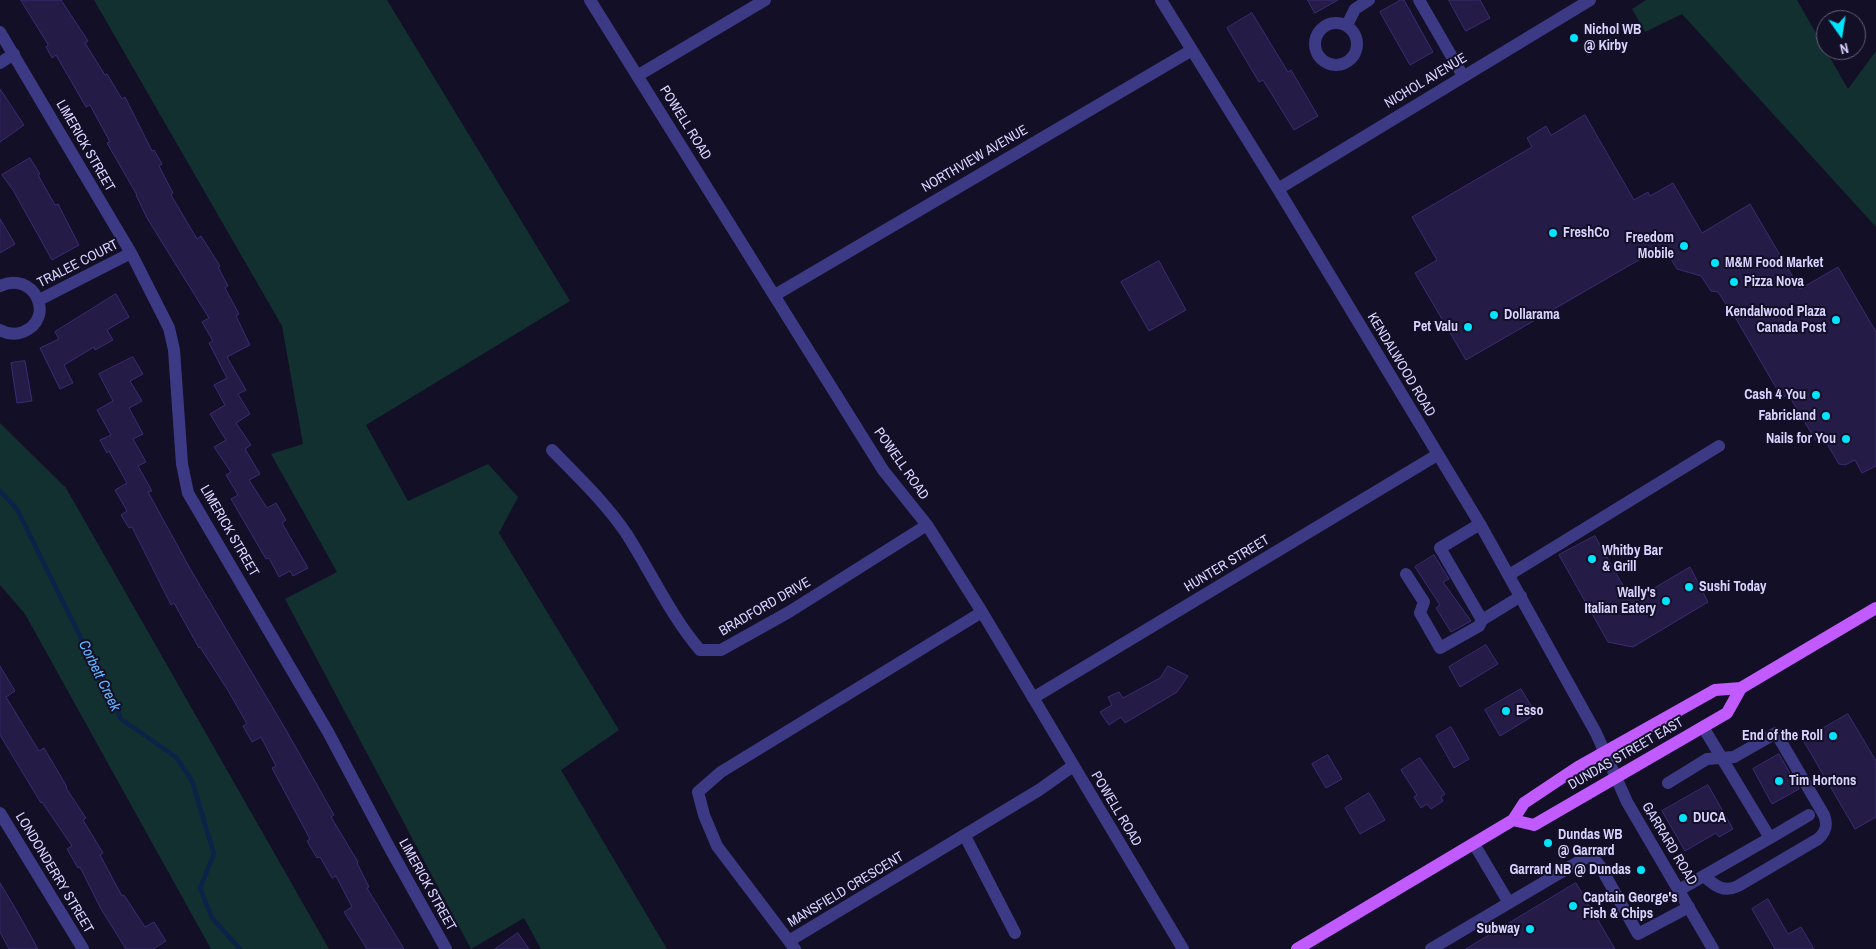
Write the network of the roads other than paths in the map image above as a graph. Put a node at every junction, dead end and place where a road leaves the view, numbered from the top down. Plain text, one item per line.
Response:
1 (590, 0) edge
2 (765, 0) edge
3 (1161, 0) edge
4 (1369, 0) edge
5 (1419, 0) edge
6 (1590, 0) edge
7 (1347, 26) dead end
8 (0, 32) edge
9 (1192, 50) junction
10 (14, 54) junction
11 (0, 63) edge
12 (637, 76) junction
13 (1462, 76) junction
14 (1278, 189) junction
15 (131, 254) junction
16 (0, 286) edge
17 (775, 296) junction
18 (40, 300) junction
19 (0, 330) edge
20 (1720, 446) dead end
21 (552, 450) dead end
22 (1437, 455) junction
23 (1480, 524) junction
24 (927, 525) junction
25 (1406, 574) dead end
26 (1509, 575) junction
27 (1521, 596) junction
28 (1876, 608) edge
29 (982, 612) junction
30 (1482, 620) junction
31 (1741, 688) junction
32 (1033, 698) junction
33 (1703, 727) junction
34 (1604, 752) junction
35 (1721, 758) junction
36 (1073, 766) junction
37 (1615, 777) junction
38 (1668, 783) dead end
39 (0, 813) edge
40 (1809, 815) dead end
41 (1513, 820) junction
42 (965, 836) junction
43 (1770, 838) junction
44 (1474, 844) junction
45 (1704, 876) junction
46 (1679, 890) junction
47 (1509, 903) junction
48 (1689, 907) junction
49 (1015, 932) dead end
50 (792, 945) edge
51 (83, 949) edge
52 (446, 949) edge
53 (1183, 949) edge
54 (1297, 949) edge
55 (1431, 949) edge
56 (1713, 949) edge

1 - 12 street, POWELL ROAD
2 - 12 street
3 - 9 street, KENDALWOOD ROAD
4 - 7 street
5 - 13 street
6 - 13 street, NICHOL AVENUE
8 - 10 street, LIMERICK STREET
9 - 14 street, KENDALWOOD ROAD
9 - 17 street, NORTHVIEW AVENUE
10 - 11 street
10 - 15 street, LIMERICK STREET
12 - 17 street, POWELL ROAD
13 - 14 street, NICHOL AVENUE
14 - 22 street, KENDALWOOD ROAD
15 - 18 street, TRALEE COURT
15 - 52 street, LIMERICK STREET
16 - 18 street, TRALEE COURT
17 - 24 street, POWELL ROAD
18 - 19 street, TRALEE COURT
20 - 26 street
21 - 24 street, BRADFORD DRIVE
22 - 23 street, KENDALWOOD ROAD
22 - 32 street, HUNTER STREET
23 - 26 street, KENDALWOOD ROAD
23 - 30 street
24 - 29 street, POWELL ROAD
25 - 30 street
26 - 27 street, KENDALWOOD ROAD
27 - 30 street
27 - 34 street, KENDALWOOD ROAD
28 - 31 main road, DUNDAS STREET EAST
29 - 32 street, POWELL ROAD
29 - 50 street, MANSFIELD CRESCENT
31 - 33 main road, DUNDAS STREET EAST
31 - 34 main road, DUNDAS STREET EAST
32 - 36 street, POWELL ROAD
33 - 35 street
33 - 37 main road, DUNDAS STREET EAST
34 - 37 street, GARRARD ROAD
34 - 41 main road, DUNDAS STREET EAST
35 - 38 street
35 - 43 street
35 - 45 street
36 - 42 street, MANSFIELD CRESCENT
36 - 53 street, POWELL ROAD
37 - 41 main road, DUNDAS STREET EAST
37 - 46 street, GARRARD ROAD
39 - 51 street, LONDONDERRY STREET
40 - 43 street
41 - 44 main road, DUNDAS STREET EAST
42 - 49 street
42 - 50 street, MANSFIELD CRESCENT
43 - 45 street
44 - 47 street
44 - 54 main road, DUNDAS STREET EAST
45 - 46 street
46 - 48 street, GARRARD ROAD
47 - 48 street
47 - 55 street
48 - 56 street, GARRARD ROAD

